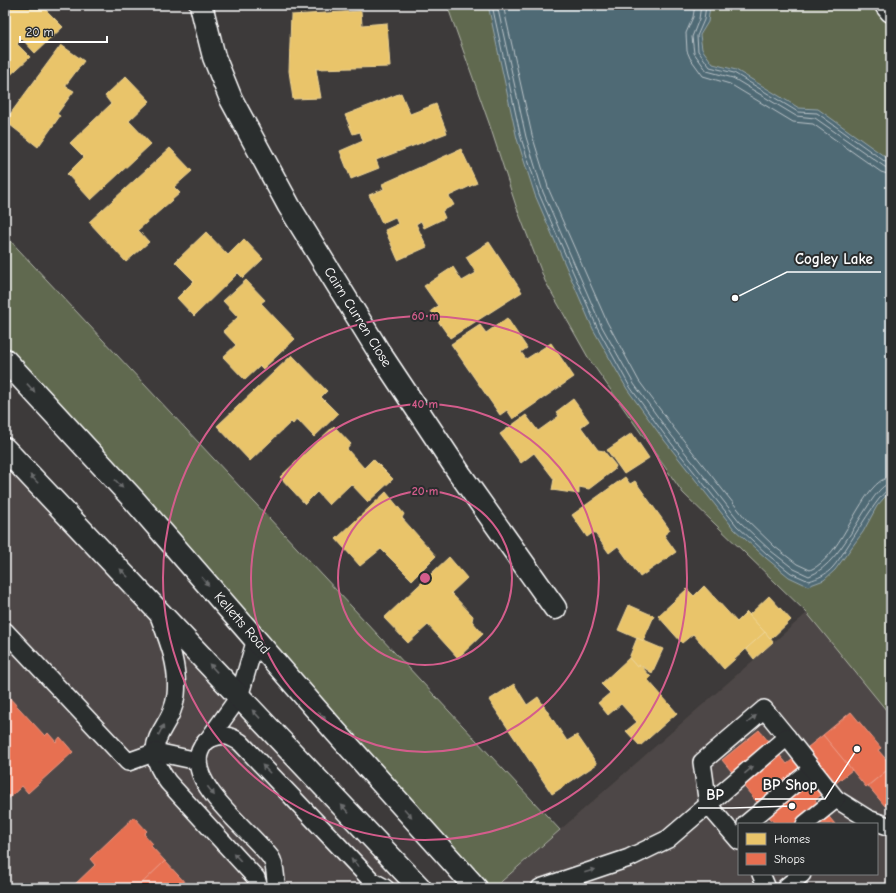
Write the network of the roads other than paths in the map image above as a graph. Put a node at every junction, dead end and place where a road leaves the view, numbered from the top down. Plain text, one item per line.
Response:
1 (201, 5) edge
2 (886, 5) edge
3 (891, 11) edge
4 (5, 360) edge
5 (5, 450) edge
6 (155, 606) junction
7 (555, 608) dead end
8 (5, 631) edge
9 (256, 639) junction
10 (239, 697) junction
11 (787, 737) junction
12 (208, 740) junction
13 (156, 752) junction
14 (198, 761) junction
15 (812, 769) junction
16 (836, 799) junction
17 (708, 805) junction
18 (865, 822) edge
19 (751, 823) edge
20 (806, 823) edge
21 (878, 824) edge
22 (891, 827) edge
23 (738, 831) edge
24 (272, 860) junction
25 (762, 875) edge
26 (801, 875) edge
27 (253, 884) edge
28 (277, 888) edge
29 (385, 888) edge
30 (420, 888) edge
31 (476, 888) edge
32 (540, 888) edge
33 (767, 888) edge
34 (785, 888) edge

1 - 7 main road, Cairn Curren Close
2 - 3 main road
4 -> 9 main road, Kelletts Road
6 -> 5 main road
10 -> 6 main road
13 -> 6 lane
8 - 13 lane
9 - 10 lane
9 -> 31 main road, Kelletts Road
10 - 12 lane
30 -> 10 main road
11 - 15 lane
17 -> 11 lane
17 -> 11 lane
12 - 14 lane
29 -> 12 lane
13 - 14 lane
27 -> 13 lane
14 -> 24 lane
15 - 16 lane
15 - 19 lane
16 - 18 lane
16 - 20 lane
17 - 23 lane
32 -> 17 lane
21 - 22 lane
24 - 27 lane
24 - 28 lane
25 - 33 lane
26 - 34 lane

